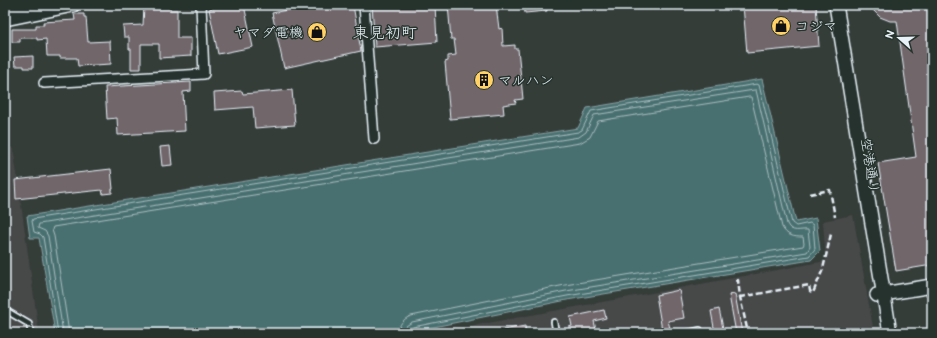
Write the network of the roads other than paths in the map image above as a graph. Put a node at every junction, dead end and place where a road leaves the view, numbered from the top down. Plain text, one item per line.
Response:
1 (27, 5) edge
2 (73, 5) edge
3 (201, 5) edge
4 (364, 5) edge
5 (828, 5) edge
6 (836, 5) edge
7 (5, 9) edge
8 (5, 19) edge
9 (44, 83) dead end
10 (374, 139) dead end
11 (5, 207) edge
12 (5, 213) edge
13 (932, 286) edge
14 (879, 295) junction
15 (5, 310) edge
16 (554, 322) dead end
17 (31, 333) edge
18 (556, 333) edge
19 (687, 333) edge
20 (701, 333) edge
21 (881, 333) edge
22 (890, 333) edge

1 - 7 street
2 - 8 street
3 - 9 street
4 - 10 street
5 - 14 street, 空港通り
6 - 14 street
11 - 12 lane
13 - 14 street
14 - 21 street, 空港通り
14 - 22 street
15 - 17 lane
16 - 18 lane
19 - 20 lane

